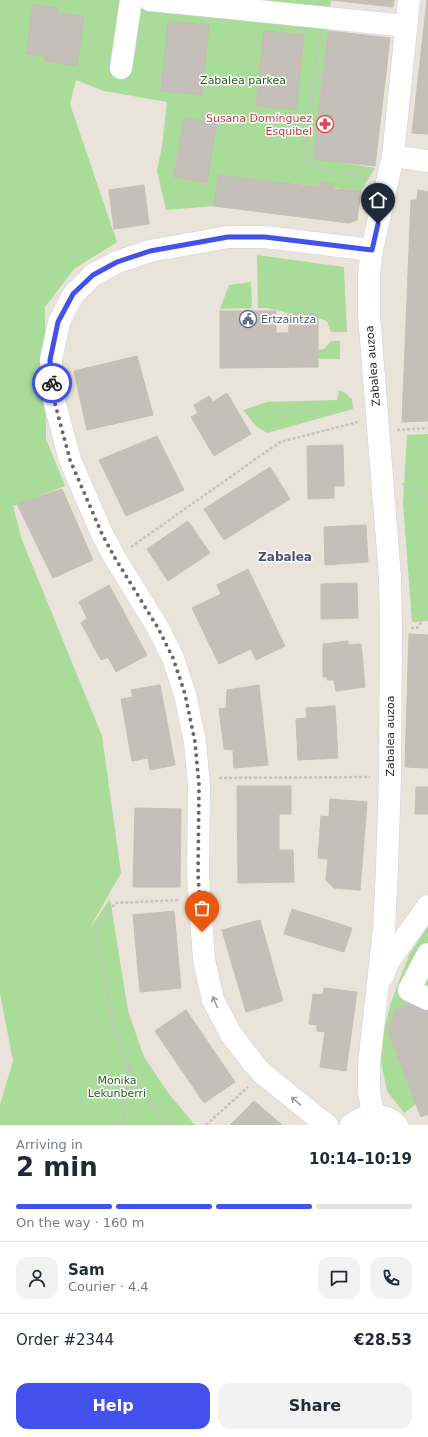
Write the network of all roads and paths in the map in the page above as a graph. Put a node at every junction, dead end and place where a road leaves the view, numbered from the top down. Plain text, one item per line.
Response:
1 (131, 0) edge
2 (150, 0) edge
3 (409, 0) edge
4 (322, 17) junction
5 (406, 26) junction
6 (121, 68) dead end
7 (393, 156) junction
8 (428, 161) edge
9 (386, 186) junction
10 (372, 250) junction
11 (370, 426) junction
12 (428, 428) edge
13 (382, 482) junction
14 (428, 500) edge
15 (115, 558) junction
16 (428, 613) edge
17 (417, 628) dead end
18 (390, 776) junction
19 (220, 786) dead end
20 (187, 900) dead end
21 (428, 906) edge
22 (428, 954) edge
23 (378, 990) junction
24 (428, 999) edge
25 (129, 1066) junction
26 (253, 1092) dead end
27 (373, 1116) junction
28 (123, 1125) edge
29 (168, 1125) edge
30 (206, 1125) edge
31 (327, 1125) edge
32 (351, 1125) edge
33 (396, 1125) edge

1 - 6 street
2 - 4 street
3 - 5 street, Zabalea auzoa
4 - 5 street
4 - 9 path
5 - 7 street, Zabalea auzoa
7 - 8 street
7 - 9 street, Zabalea auzoa
9 - 10 street, Zabalea auzoa
10 - 11 street, Zabalea auzoa
10 - 15 street
11 - 12 path
11 - 13 street, Zabalea auzoa
11 - 15 path, Zabalea auzoa
13 - 14 path
13 - 18 street, Zabalea auzoa
31 -> 15 street
16 - 17 path
18 - 19 path
18 - 23 street, Zabalea auzoa
20 - 25 path
21 - 23 street
22 - 24 street
23 - 27 street
25 - 28 path
25 - 29 path
26 - 30 path
27 - 32 street
27 - 33 street

